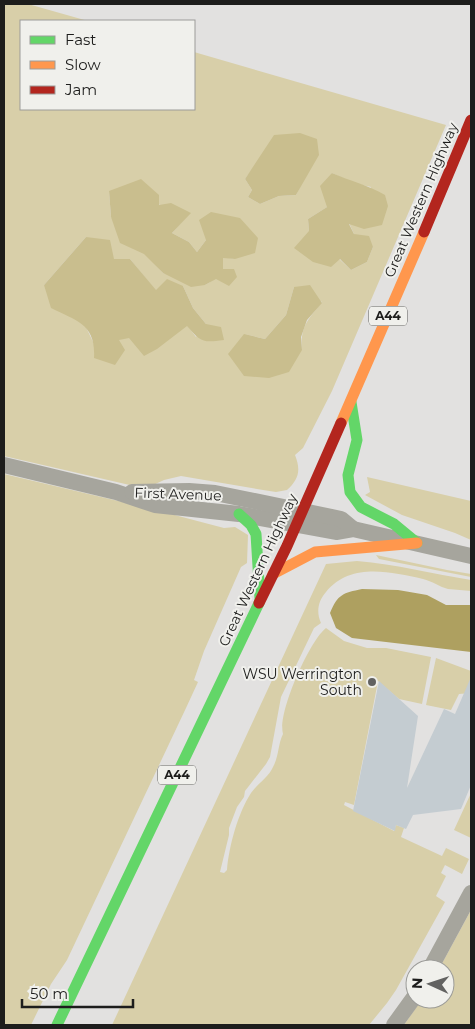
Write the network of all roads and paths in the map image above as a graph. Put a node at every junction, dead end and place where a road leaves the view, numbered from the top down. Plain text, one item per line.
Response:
1 (471, 120) edge
2 (351, 402) junction
3 (4, 466) edge
4 (116, 492) junction
5 (239, 514) junction
6 (299, 517) junction
7 (417, 543) junction
8 (471, 556) edge
9 (273, 574) junction
10 (260, 602) junction
11 (471, 893) edge
12 (435, 959) edge
13 (406, 1009) edge
14 (57, 1025) edge
15 (394, 1025) edge

1 - 2 highway, Great Western Highway / A44
2 - 6 highway, Great Western Highway / A44
2 - 7 highway
3 - 4 street, First Avenue
4 - 5 street, First Avenue
4 - 6 street, First Avenue
5 - 6 street, First Avenue
5 - 10 highway
6 - 7 street, First Avenue
6 - 9 highway, Great Western Highway / A44
7 - 8 street, First Avenue
7 - 9 highway
9 - 10 highway, Great Western Highway / A44
10 - 14 highway, Great Western Highway / A44
11 - 12 street
13 - 15 street

